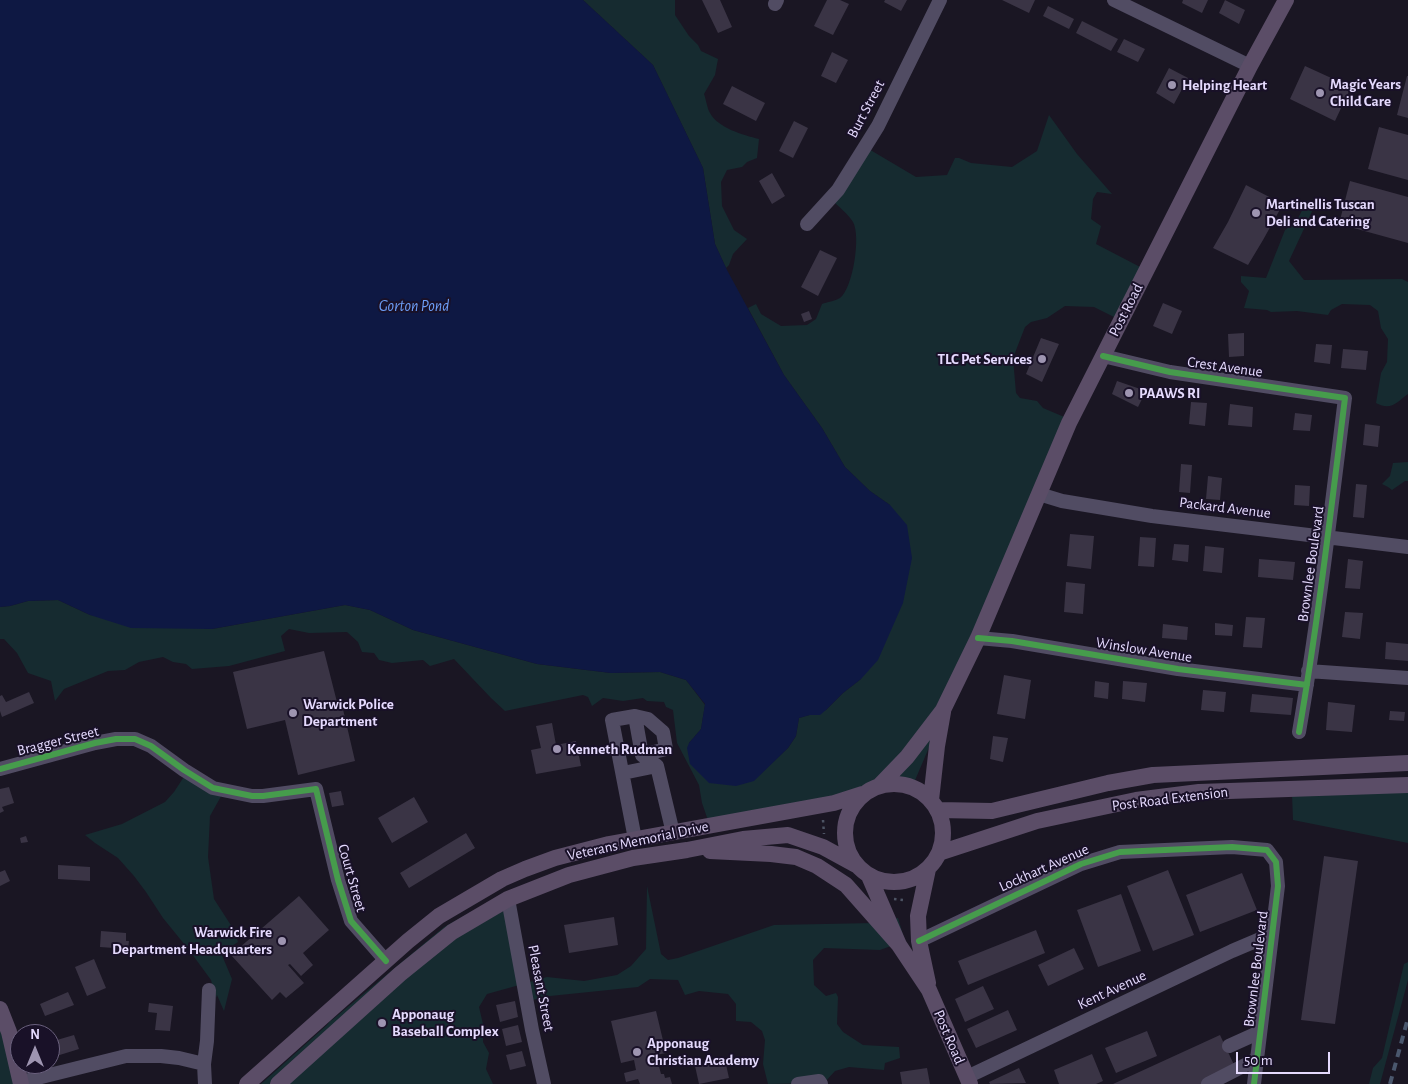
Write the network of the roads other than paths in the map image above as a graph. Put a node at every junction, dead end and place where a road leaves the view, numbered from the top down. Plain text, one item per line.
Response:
1 (940, 0) edge
2 (1114, 0) edge
3 (1286, 0) edge
4 (1250, 66) junction
5 (808, 224) dead end
6 (1102, 356) junction
7 (1345, 398) joint
8 (1039, 494) junction
9 (1327, 536) junction
10 (1408, 547) edge
11 (978, 638) junction
12 (1308, 678) junction
13 (1408, 678) edge
14 (943, 710) junction
15 (635, 716) junction
16 (1298, 732) dead end
17 (642, 755) junction
18 (1408, 763) edge
19 (657, 766) junction
20 (0, 769) edge
21 (623, 773) junction
22 (1408, 784) edge
23 (880, 785) junction
24 (316, 790) joint
25 (862, 794) junction
26 (934, 805) junction
27 (673, 832) junction
28 (635, 839) junction
29 (688, 850) junction
30 (939, 853) junction
31 (856, 865) junction
32 (928, 869) junction
33 (869, 876) junction
34 (1278, 886) joint
35 (508, 899) junction
36 (1272, 934) junction
37 (919, 940) junction
38 (899, 945) junction
39 (386, 961) junction
40 (209, 990) dead end
41 (929, 990) junction
42 (0, 1009) edge
43 (1260, 1032) junction
44 (1229, 1046) dead end
45 (1257, 1059) junction
46 (204, 1064) junction
47 (968, 1080) edge
48 (21, 1083) edge
49 (820, 1083) edge
50 (205, 1084) edge
51 (247, 1084) edge
52 (278, 1084) edge
53 (544, 1084) edge
54 (798, 1084) edge
55 (1208, 1084) edge
56 (1254, 1084) edge

1 - 5 street, Burt Street
2 - 4 street
3 - 4 main road, Post Road
4 - 6 main road, Post Road
6 - 7 street, Crest Avenue
6 - 8 main road, Post Road
7 - 9 street, Brownlee Boulevard
8 - 9 street, Packard Avenue
8 - 11 main road, Post Road
9 - 10 street, Packard Avenue
9 - 12 street, Brownlee Boulevard
11 - 12 street, Winslow Avenue
11 - 14 main road, Post Road
12 - 13 street, Winslow Avenue
12 - 16 street, Brownlee Boulevard
14 - 23 main road, Post Road
14 - 26 main road, Post Road
15 - 17 street
15 - 17 street
15 - 21 street
17 - 19 street
18 - 26 main road, Post Road Extension
19 - 21 street
19 - 27 street
20 - 24 street, Bragger Street
21 - 28 street
22 - 30 main road, Post Road Extension
23 - 25 main road, Post Road
23 - 26 main road, Post Road
24 - 39 street, Court Street
25 - 27 main road, Veterans Memorial Drive
25 - 31 main road, Post Road
26 - 30 main road, Post Road
27 - 28 main road, Veterans Memorial Drive
28 - 39 main road, Veterans Memorial Drive
29 - 31 main road, Veterans Memorial Drive
29 - 35 main road, Veterans Memorial Drive
29 - 38 main road
30 - 32 main road, Post Road
31 - 33 main road, Post Road
32 - 33 main road, Post Road
32 - 37 main road
33 - 38 main road
34 - 36 street, Brownlee Boulevard
34 - 37 street, Lockhart Avenue
35 - 52 main road, Veterans Memorial Drive
35 - 53 street, Pleasant Street
36 - 43 street, Brownlee Boulevard
36 - 47 street, Kent Avenue
37 - 41 main road
38 - 41 main road
39 - 51 main road, Veterans Memorial Drive
40 - 46 street
41 - 47 main road, Post Road
42 - 48 main road
43 - 44 street
43 - 45 street, Brownlee Boulevard
45 - 55 street
45 - 56 street, Brownlee Boulevard
46 - 48 street
46 - 50 street
49 - 54 street

